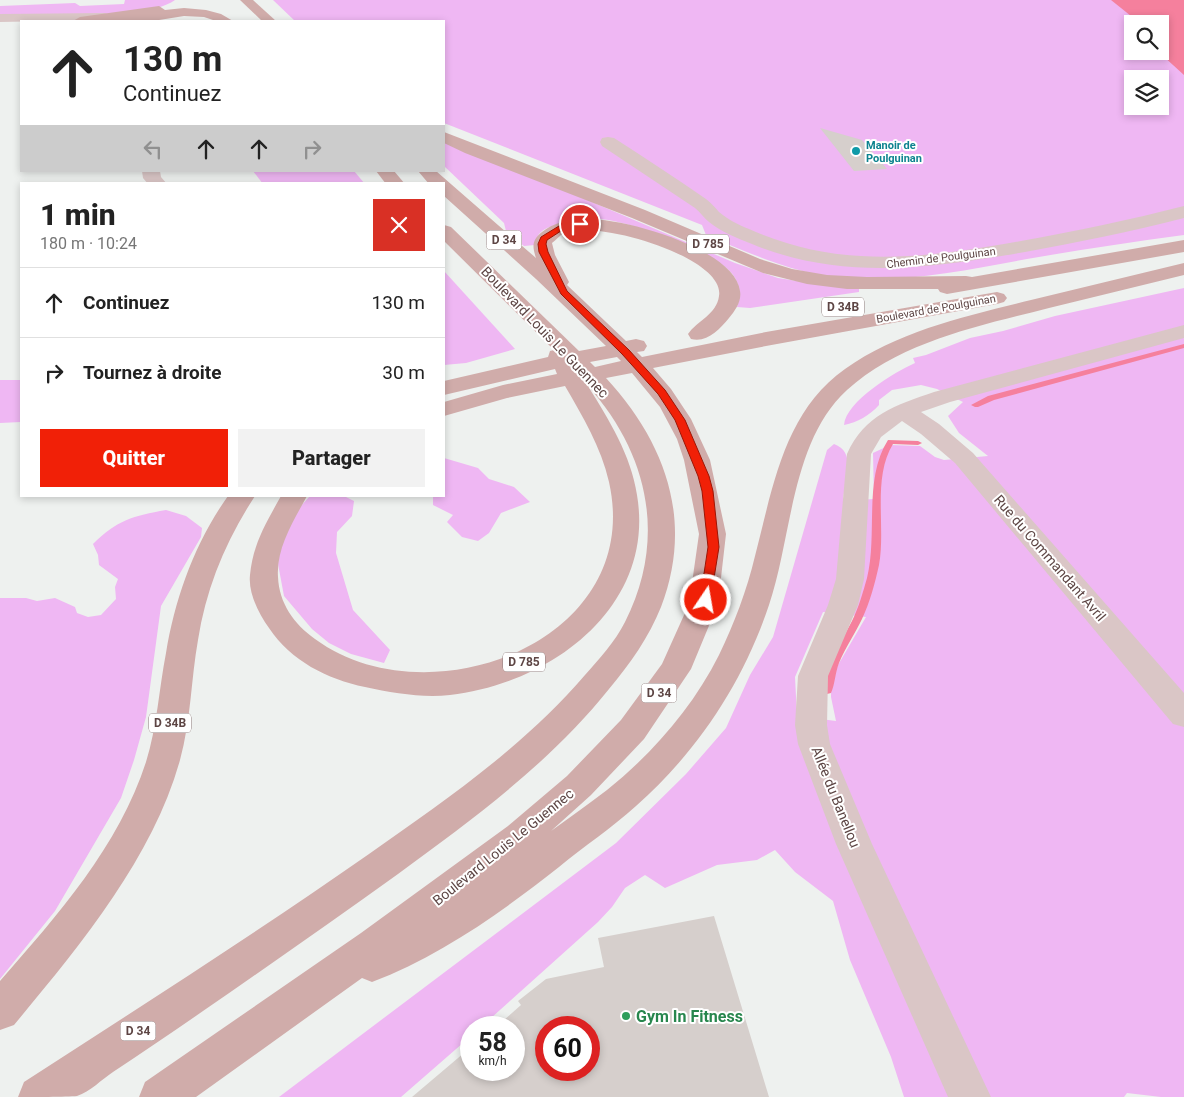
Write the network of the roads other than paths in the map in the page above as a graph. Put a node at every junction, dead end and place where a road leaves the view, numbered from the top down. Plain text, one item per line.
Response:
1 (184, 0) edge
2 (246, 0) edge
3 (224, 7) dead end
4 (109, 17) junction
5 (4, 18) edge
6 (25, 20) edge
7 (87, 20) edge
8 (125, 20) edge
9 (144, 20) edge
10 (224, 20) edge
11 (237, 20) edge
12 (268, 20) edge
13 (445, 137) edge
14 (608, 142) dead end
15 (385, 172) edge
16 (427, 172) edge
17 (394, 182) edge
18 (438, 182) edge
19 (445, 189) edge
20 (1184, 212) edge
21 (445, 232) edge
22 (1184, 246) edge
23 (1184, 268) edge
24 (987, 280) junction
25 (564, 292) junction
26 (538, 322) junction
27 (1184, 331) edge
28 (699, 334) junction
29 (445, 372) edge
30 (523, 373) junction
31 (445, 388) edge
32 (445, 409) edge
33 (905, 412) junction
34 (241, 497) edge
35 (293, 497) edge
36 (1184, 715) edge
37 (310, 994) junction
38 (0, 1011) edge
39 (39, 1097) edge
40 (160, 1097) edge
41 (970, 1097) edge

1 - 4 main road
2 - 12 main road
3 - 11 main road
4 - 5 street
4 - 7 main road
4 - 8 main road
5 - 6 street
9 - 10 main road
13 - 24 main road, D 785
14 - 20 street, Chemin de Poulguinan
15 - 17 main road
16 - 18 main road
19 - 25 main road, Boulevard Louis Le Guennec / D 34
21 - 26 main road, Boulevard Louis Le Guennec / D 34
22 - 24 main road, Boulevard de Poulguinan / D 785
23 - 30 main road, Boulevard de Poulguinan
23 - 37 main road
24 - 28 main road, Boulevard de Poulguinan / D 34B
25 - 28 main road
25 - 37 main road, Boulevard Louis Le Guennec / D 34
26 - 35 main road, D 785
26 - 39 main road, Boulevard Louis Le Guennec / D 34
27 - 33 street
28 - 30 main road, D 34B
29 - 30 main road
30 - 31 main road, D 34B
30 - 32 main road
33 - 36 street, Rue du Commandant Avril
33 - 41 street, Allée du Banellou
34 - 38 main road, D 34B
37 - 40 main road, Boulevard Louis Le Guennec / D 34

